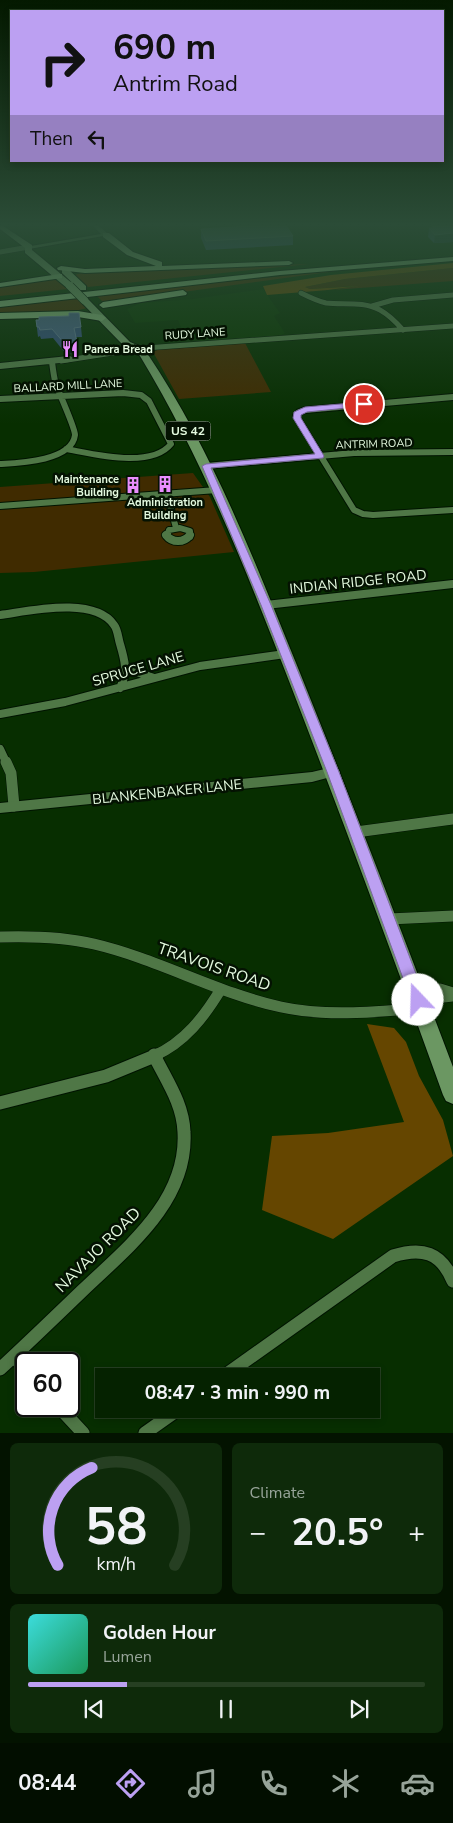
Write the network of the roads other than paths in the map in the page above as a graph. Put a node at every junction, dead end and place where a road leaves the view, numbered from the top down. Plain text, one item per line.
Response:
1 (67, 291) edge
2 (74, 291) edge
3 (85, 291) edge
4 (118, 291) edge
5 (194, 291) edge
6 (301, 293) dead end
7 (453, 296) edge
8 (0, 298) edge
9 (0, 304) edge
10 (96, 304) junction
11 (372, 306) junction
12 (65, 314) junction
13 (0, 316) edge
14 (102, 318) junction
15 (453, 326) edge
16 (403, 330) junction
17 (139, 349) junction
18 (52, 362) junction
19 (0, 366) edge
20 (60, 396) junction
21 (453, 397) edge
22 (0, 399) edge
23 (66, 449) junction
24 (453, 452) edge
25 (320, 456) junction
26 (0, 464) edge
27 (206, 466) junction
28 (217, 490) junction
29 (167, 494) junction
30 (0, 506) edge
31 (453, 510) edge
32 (176, 528) dead end
33 (453, 584) edge
34 (266, 605) junction
35 (0, 615) edge
36 (285, 654) junction
37 (128, 669) junction
38 (154, 678) junction
39 (120, 688) junction
40 (1, 715) edge
41 (0, 749) edge
42 (333, 772) junction
43 (7, 807) edge
44 (453, 819) edge
45 (356, 832) junction
46 (453, 916) edge
47 (389, 919) junction
48 (0, 937) edge
49 (221, 989) junction
50 (453, 994) edge
51 (418, 1000) junction
52 (154, 1055) junction
53 (453, 1095) edge
54 (0, 1103) edge
55 (453, 1281) edge
56 (14, 1356) joint
57 (235, 1368) edge
58 (0, 1369) edge
59 (68, 1417) edge
60 (166, 1418) edge
61 (83, 1433) edge
62 (145, 1433) edge

1 - 8 highway
2 - 10 main road, US 42, bridge
3 - 10 main road, US 42
4 - 9 highway
5 - 10 highway
6 - 11 street
7 - 11 street
10 - 12 highway
10 - 14 main road, US 42
10 - 17 main road, US 42
11 - 16 street
12 - 13 highway
12 - 14 highway
14 - 17 main road, US 42
15 - 16 street, RUDY LANE
16 - 17 street, RUDY LANE
17 - 18 street, RUDY LANE
17 - 27 main road, US 42
18 - 19 street, RUDY LANE
18 - 20 street
20 - 22 street, BALLARD MILL LANE
20 - 23 street
20 - 23 street, BALLARD MILL LANE
21 - 25 street
23 - 26 street
24 - 25 street, ANTRIM ROAD
25 - 27 street, ANTRIM ROAD
25 - 31 street
27 - 28 main road, US 42
28 - 29 street
28 - 34 main road, US 42
29 - 30 street
29 - 32 street
33 - 34 street, INDIAN RIDGE ROAD
34 - 36 main road, US 42
35 - 37 street
36 - 38 street, SPRUCE LANE
36 - 42 main road, US 42
37 - 38 street
37 - 39 street
38 - 39 street, SPRUCE LANE
39 - 40 street, SPRUCE LANE
41 - 43 street
42 - 43 street, BLANKENBAKER LANE
42 - 45 main road, US 42
44 - 45 street
45 - 47 main road, US 42
46 - 47 street
47 - 51 main road, US 42
48 - 49 street, TRAVOIS ROAD
49 - 51 street, TRAVOIS ROAD
49 - 52 street
50 - 51 street, TRAVOIS ROAD
51 - 53 main road, US 42
52 - 54 street
52 - 56 street, NAVAJO ROAD
55 - 57 street
56 - 58 street, NAVAJO ROAD
59 - 61 street
60 - 62 street

